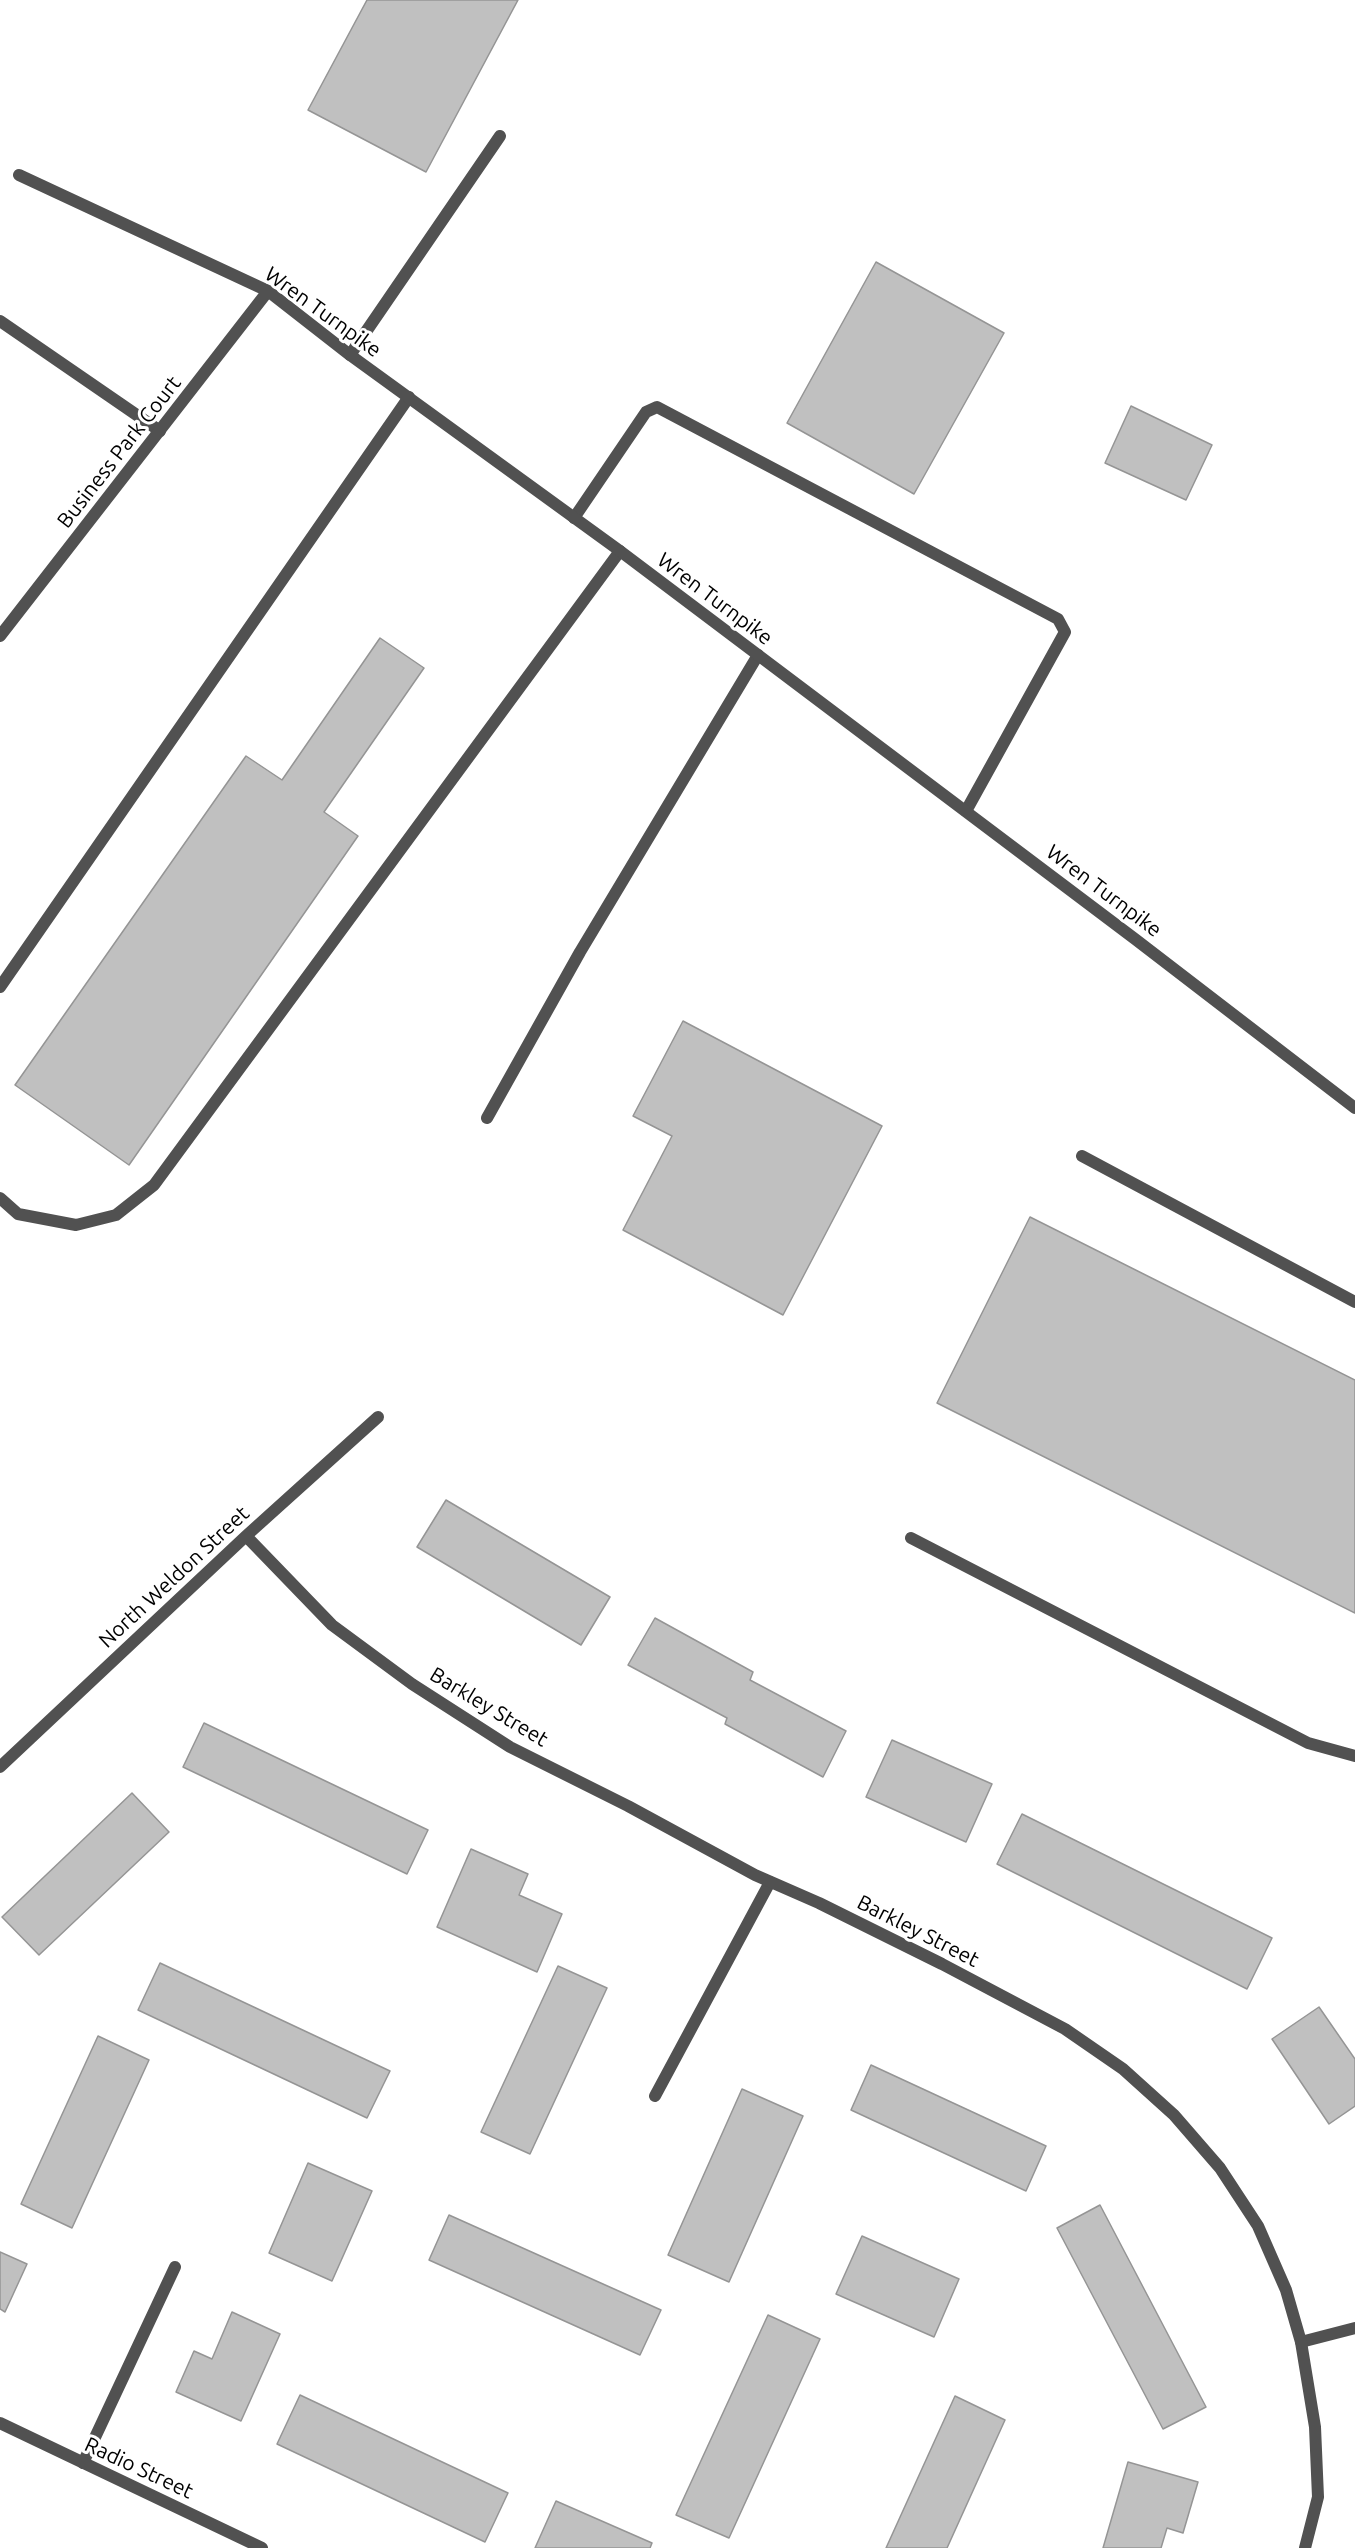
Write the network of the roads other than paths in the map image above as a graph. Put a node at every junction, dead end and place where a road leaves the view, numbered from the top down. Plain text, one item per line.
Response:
1 (500, 136) dead end
2 (19, 175) dead end
3 (268, 291) junction
4 (0, 321) edge
5 (350, 355) junction
6 (409, 398) junction
7 (160, 431) junction
8 (574, 518) junction
9 (620, 551) junction
10 (0, 636) edge
11 (758, 656) junction
12 (966, 812) junction
13 (0, 987) edge
14 (1355, 1108) edge
15 (488, 1118) dead end
16 (1082, 1156) dead end
17 (0, 1198) edge
18 (1355, 1302) edge
19 (378, 1418) dead end
20 (246, 1536) junction
21 (911, 1538) dead end
22 (1355, 1756) edge
23 (0, 1767) edge
24 (770, 1882) junction
25 (655, 2096) dead end
26 (175, 2267) dead end
27 (1355, 2328) edge
28 (1301, 2342) junction
29 (0, 2424) edge
30 (84, 2463) junction
31 (262, 2548) edge
32 (1305, 2548) edge

1 - 5 street
2 - 3 street, Wren Turnpike
3 - 5 street, Wren Turnpike
3 - 7 street, Business Park Court
4 - 7 street
5 - 6 street, Wren Turnpike
6 - 8 street, Wren Turnpike
6 - 13 street
7 - 10 street, Business Park Court
8 - 9 street, Wren Turnpike
8 - 12 street
9 - 11 street, Wren Turnpike
9 - 17 street
11 - 12 street, Wren Turnpike
11 - 15 street
12 - 14 street, Wren Turnpike
16 - 18 street
19 - 20 street, North Weldon Street
20 - 23 street, North Weldon Street
20 - 24 street, Barkley Street
21 - 22 street
24 - 25 street
24 - 28 street, Barkley Street
26 - 30 street
27 - 28 street
28 - 32 street, Barkley Street
29 - 30 street, Radio Street
30 - 31 street, Radio Street

